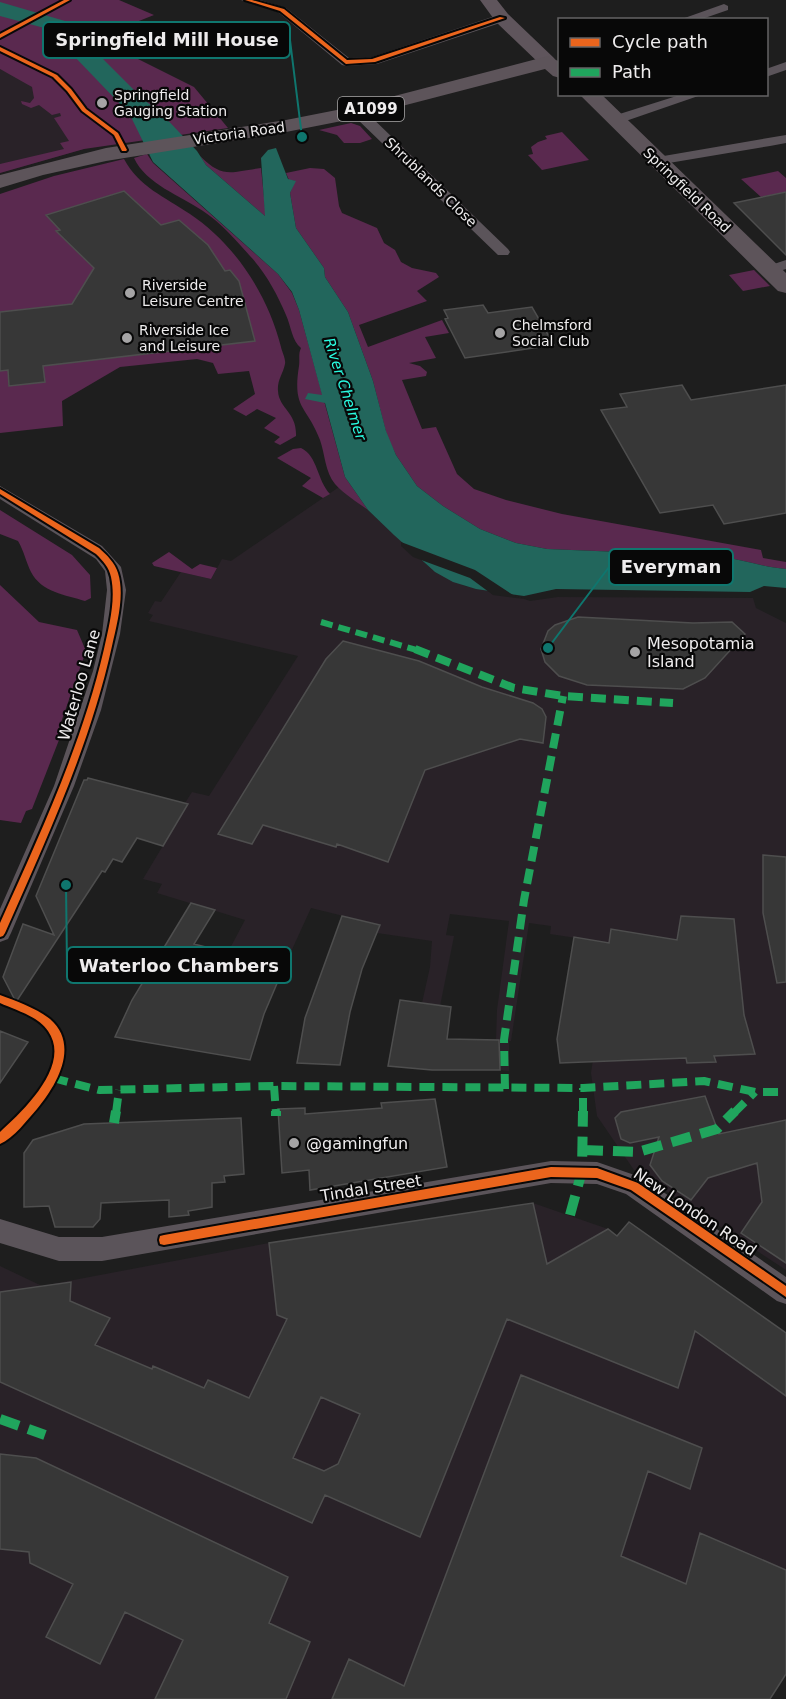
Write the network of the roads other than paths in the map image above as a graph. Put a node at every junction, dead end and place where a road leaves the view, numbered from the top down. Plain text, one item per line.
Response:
1 (247, 0) edge
2 (490, 0) edge
3 (724, 8) dead end
4 (502, 18) junction
5 (692, 18) edge
6 (556, 65) edge
7 (786, 66) edge
8 (768, 71) edge
9 (591, 96) edge
10 (692, 96) edge
11 (358, 112) junction
12 (615, 120) junction
13 (786, 139) edge
14 (657, 161) junction
15 (0, 182) edge
16 (503, 252) dead end
17 (781, 273) edge
18 (0, 491) edge
19 (0, 933) edge
20 (582, 1171) joint
21 (0, 1231) edge
22 (786, 1292) edge

1 - 4 street
2 - 4 main road
3 - 5 street
4 - 6 main road
6 - 11 main road, Victoria Road / A1099
7 - 8 street
9 - 12 main road, Springfield Road
10 - 12 street
11 - 15 main road, Victoria Road / A1099
11 - 16 street, Shrublands Close
12 - 14 main road, Springfield Road
13 - 14 street
14 - 17 main road, Springfield Road
18 - 19 street, Waterloo Lane
20 - 21 street, Tindal Street
20 - 22 street, New London Road

